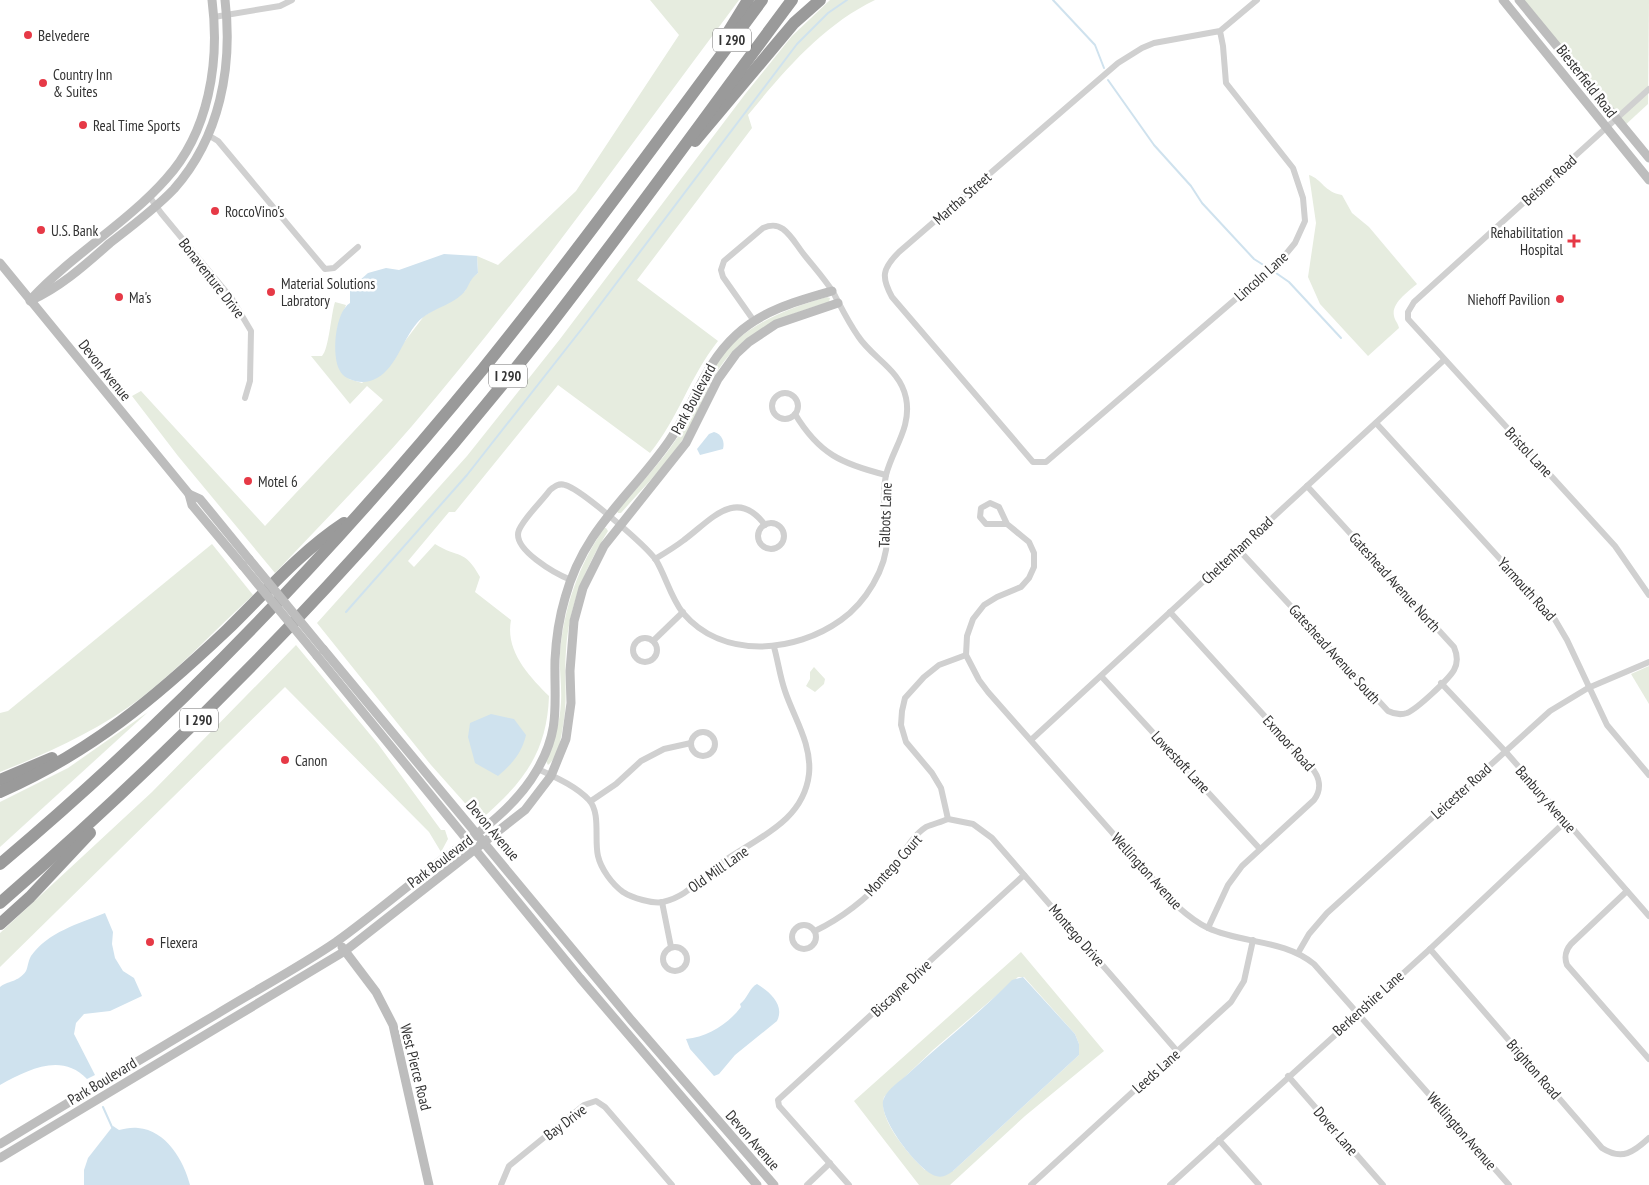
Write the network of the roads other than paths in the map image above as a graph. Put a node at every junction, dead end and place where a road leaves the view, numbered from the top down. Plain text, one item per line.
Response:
1 (212, 0) edge
2 (225, 0) edge
3 (292, 0) edge
4 (748, 0) edge
5 (762, 0) edge
6 (792, 0) edge
7 (820, 0) edge
8 (1257, 0) edge
9 (1503, 0) edge
10 (1519, 0) edge
11 (226, 15) junction
12 (214, 17) junction
13 (1220, 31) junction
14 (702, 78) junction
15 (1649, 89) edge
16 (1617, 120) junction
17 (1606, 128) junction
18 (208, 135) junction
19 (1649, 158) edge
20 (1649, 180) edge
21 (149, 196) junction
22 (640, 202) junction
23 (156, 205) junction
24 (358, 248) dead end
25 (0, 264) edge
26 (832, 292) junction
27 (30, 300) junction
28 (838, 303) junction
29 (1408, 312) joint
30 (754, 321) junction
31 (1444, 360) junction
32 (245, 398) dead end
33 (795, 414) junction
34 (1376, 423) junction
35 (1042, 464) joint
36 (886, 475) junction
37 (1307, 486) junction
38 (361, 512) junction
39 (607, 515) junction
40 (1007, 524) junction
41 (618, 525) junction
42 (765, 525) junction
43 (1238, 549) junction
44 (655, 560) junction
45 (570, 580) junction
46 (1649, 595) edge
47 (683, 612) junction
48 (1170, 612) junction
49 (653, 640) dead end
50 (774, 647) junction
51 (320, 652) junction
52 (966, 656) junction
53 (1649, 662) edge
54 (1101, 676) junction
55 (1441, 683) junction
56 (1588, 688) junction
57 (139, 709) junction
58 (1031, 740) junction
59 (691, 742) dead end
60 (1505, 751) junction
61 (164, 753) junction
62 (538, 769) junction
63 (1649, 775) edge
64 (551, 776) junction
65 (0, 780) edge
66 (0, 792) edge
67 (591, 801) junction
68 (948, 819) junction
69 (1566, 821) junction
70 (476, 832) junction
71 (466, 841) junction
72 (485, 843) junction
73 (1260, 849) junction
74 (475, 851) junction
75 (0, 864) edge
76 (1024, 874) junction
77 (1627, 891) junction
78 (662, 902) junction
79 (0, 903) edge
80 (1649, 916) edge
81 (0, 924) edge
82 (1208, 928) junction
83 (815, 931) dead end
84 (338, 940) junction
85 (1253, 940) junction
86 (671, 947) dead end
87 (1430, 949) junction
88 (345, 951) junction
89 (1298, 953) junction
90 (1358, 1012) junction
91 (1177, 1051) junction
92 (1649, 1059) edge
93 (1288, 1076) junction
94 (1649, 1138) edge
95 (1219, 1140) junction
96 (0, 1144) edge
97 (0, 1158) edge
98 (830, 1163) junction
99 (429, 1185) edge
100 (501, 1185) edge
101 (672, 1185) edge
102 (757, 1185) edge
103 (774, 1185) edge
104 (806, 1185) edge
105 (849, 1185) edge
106 (1031, 1185) edge
107 (1170, 1185) edge
108 (1259, 1185) edge
109 (1383, 1185) edge
110 (1509, 1185) edge

1 - 12 main road
2 - 11 main road
3 - 11 street
4 - 14 highway
5 - 14 highway, I 290
6 - 22 highway, I 290
7 - 22 highway
8 - 13 street, Martha Street
9 - 17 main road, Biesterfield Road
10 - 16 main road, Biesterfield Road
11 - 12 street
11 - 18 main road
12 - 21 main road
13 - 35 street, Lincoln Lane
13 - 35 street, Martha Street
14 - 38 highway, I 290
15 - 16 street, Beisner Road
16 - 17 street, Beisner Road
16 - 19 main road, Biesterfield Road
17 - 20 main road, Biesterfield Road
17 - 29 street, Beisner Road
18 - 23 main road
18 - 24 street
21 - 23 street, Bonaventure Drive
21 - 27 main road
22 - 61 highway, I 290
23 - 27 main road
23 - 32 street, Bonaventure Drive
25 - 27 main road, Devon Avenue
26 - 28 street
26 - 30 main road, Park Boulevard
26 - 30 street
27 - 51 main road, Devon Avenue, bridge
28 - 36 street, Talbots Lane
28 - 41 main road, Park Boulevard
29 - 31 street, Bristol Lane
30 - 39 main road, Park Boulevard
31 - 34 street, Cheltenham Road
31 - 46 street, Bristol Lane
33 - 33 street
33 - 36 street
34 - 37 street, Cheltenham Road
34 - 56 street, Yarmouth Road
36 - 50 street, Talbots Lane
37 - 43 street, Cheltenham Road
37 - 55 street, Gateshead Avenue North
38 - 57 highway
38 - 75 highway, I 290
39 - 41 street, Talbots Lane
39 - 45 main road, Park Boulevard
39 - 45 street, Talbots Lane
40 - 40 street
40 - 52 street
41 - 44 street, Talbots Lane
41 - 64 main road, Park Boulevard
42 - 42 street
42 - 44 street
43 - 48 street, Cheltenham Road
43 - 55 street, Gateshead Avenue South
44 - 47 street, Talbots Lane
45 - 62 main road, Park Boulevard
47 - 49 street
47 - 50 street, Talbots Lane
48 - 54 street, Cheltenham Road
48 - 73 street, Exmoor Road
50 - 78 street, Old Mill Lane
51 - 70 main road, Devon Avenue
51 - 71 main road, Devon Avenue
52 - 58 street, Wellington Avenue
52 - 68 street
53 - 56 street, Leicester Road
54 - 58 street, Cheltenham Road
54 - 73 street, Lowestoft Lane
55 - 60 street, Banbury Avenue
56 - 60 street, Leicester Road
56 - 63 street, Yarmouth Road
57 - 65 highway
57 - 66 highway
58 - 82 street, Wellington Avenue
59 - 67 street
60 - 69 street, Banbury Avenue
60 - 89 street, Leicester Road
61 - 79 highway, I 290
61 - 81 highway
62 - 64 street
62 - 70 main road, Park Boulevard
64 - 67 street
64 - 72 main road, Park Boulevard
67 - 78 street
68 - 76 street, Montego Drive
68 - 83 street, Montego Court
69 - 77 street, Banbury Avenue
69 - 87 street, Berkenshire Lane
70 - 71 main road, Park Boulevard
70 - 72 main road, Devon Avenue
71 - 74 main road, Devon Avenue
71 - 84 main road, Park Boulevard
72 - 74 main road, Park Boulevard
72 - 103 main road, Devon Avenue
73 - 82 street, Exmoor Road
74 - 88 main road, Park Boulevard
74 - 102 main road, Devon Avenue
76 - 91 street, Montego Drive
76 - 98 street, Biscayne Drive
77 - 80 street, Banbury Avenue
77 - 92 street
78 - 86 street
82 - 85 street, Wellington Avenue
84 - 88 main road, West Pierce Road
84 - 96 main road, Park Boulevard
85 - 89 street, Wellington Avenue
85 - 91 street, Leeds Lane
87 - 90 street, Berkenshire Lane
87 - 94 street, Brighton Road
88 - 97 main road, Park Boulevard
88 - 99 main road, West Pierce Road
89 - 90 street, Wellington Avenue
90 - 93 street, Berkenshire Lane
90 - 110 street, Wellington Avenue
91 - 106 street, Leeds Lane
93 - 95 street, Berkenshire Lane
93 - 109 street, Dover Lane
95 - 107 street, Berkenshire Lane
95 - 108 street
98 - 104 street
98 - 105 street
100 - 101 street, Bay Drive

